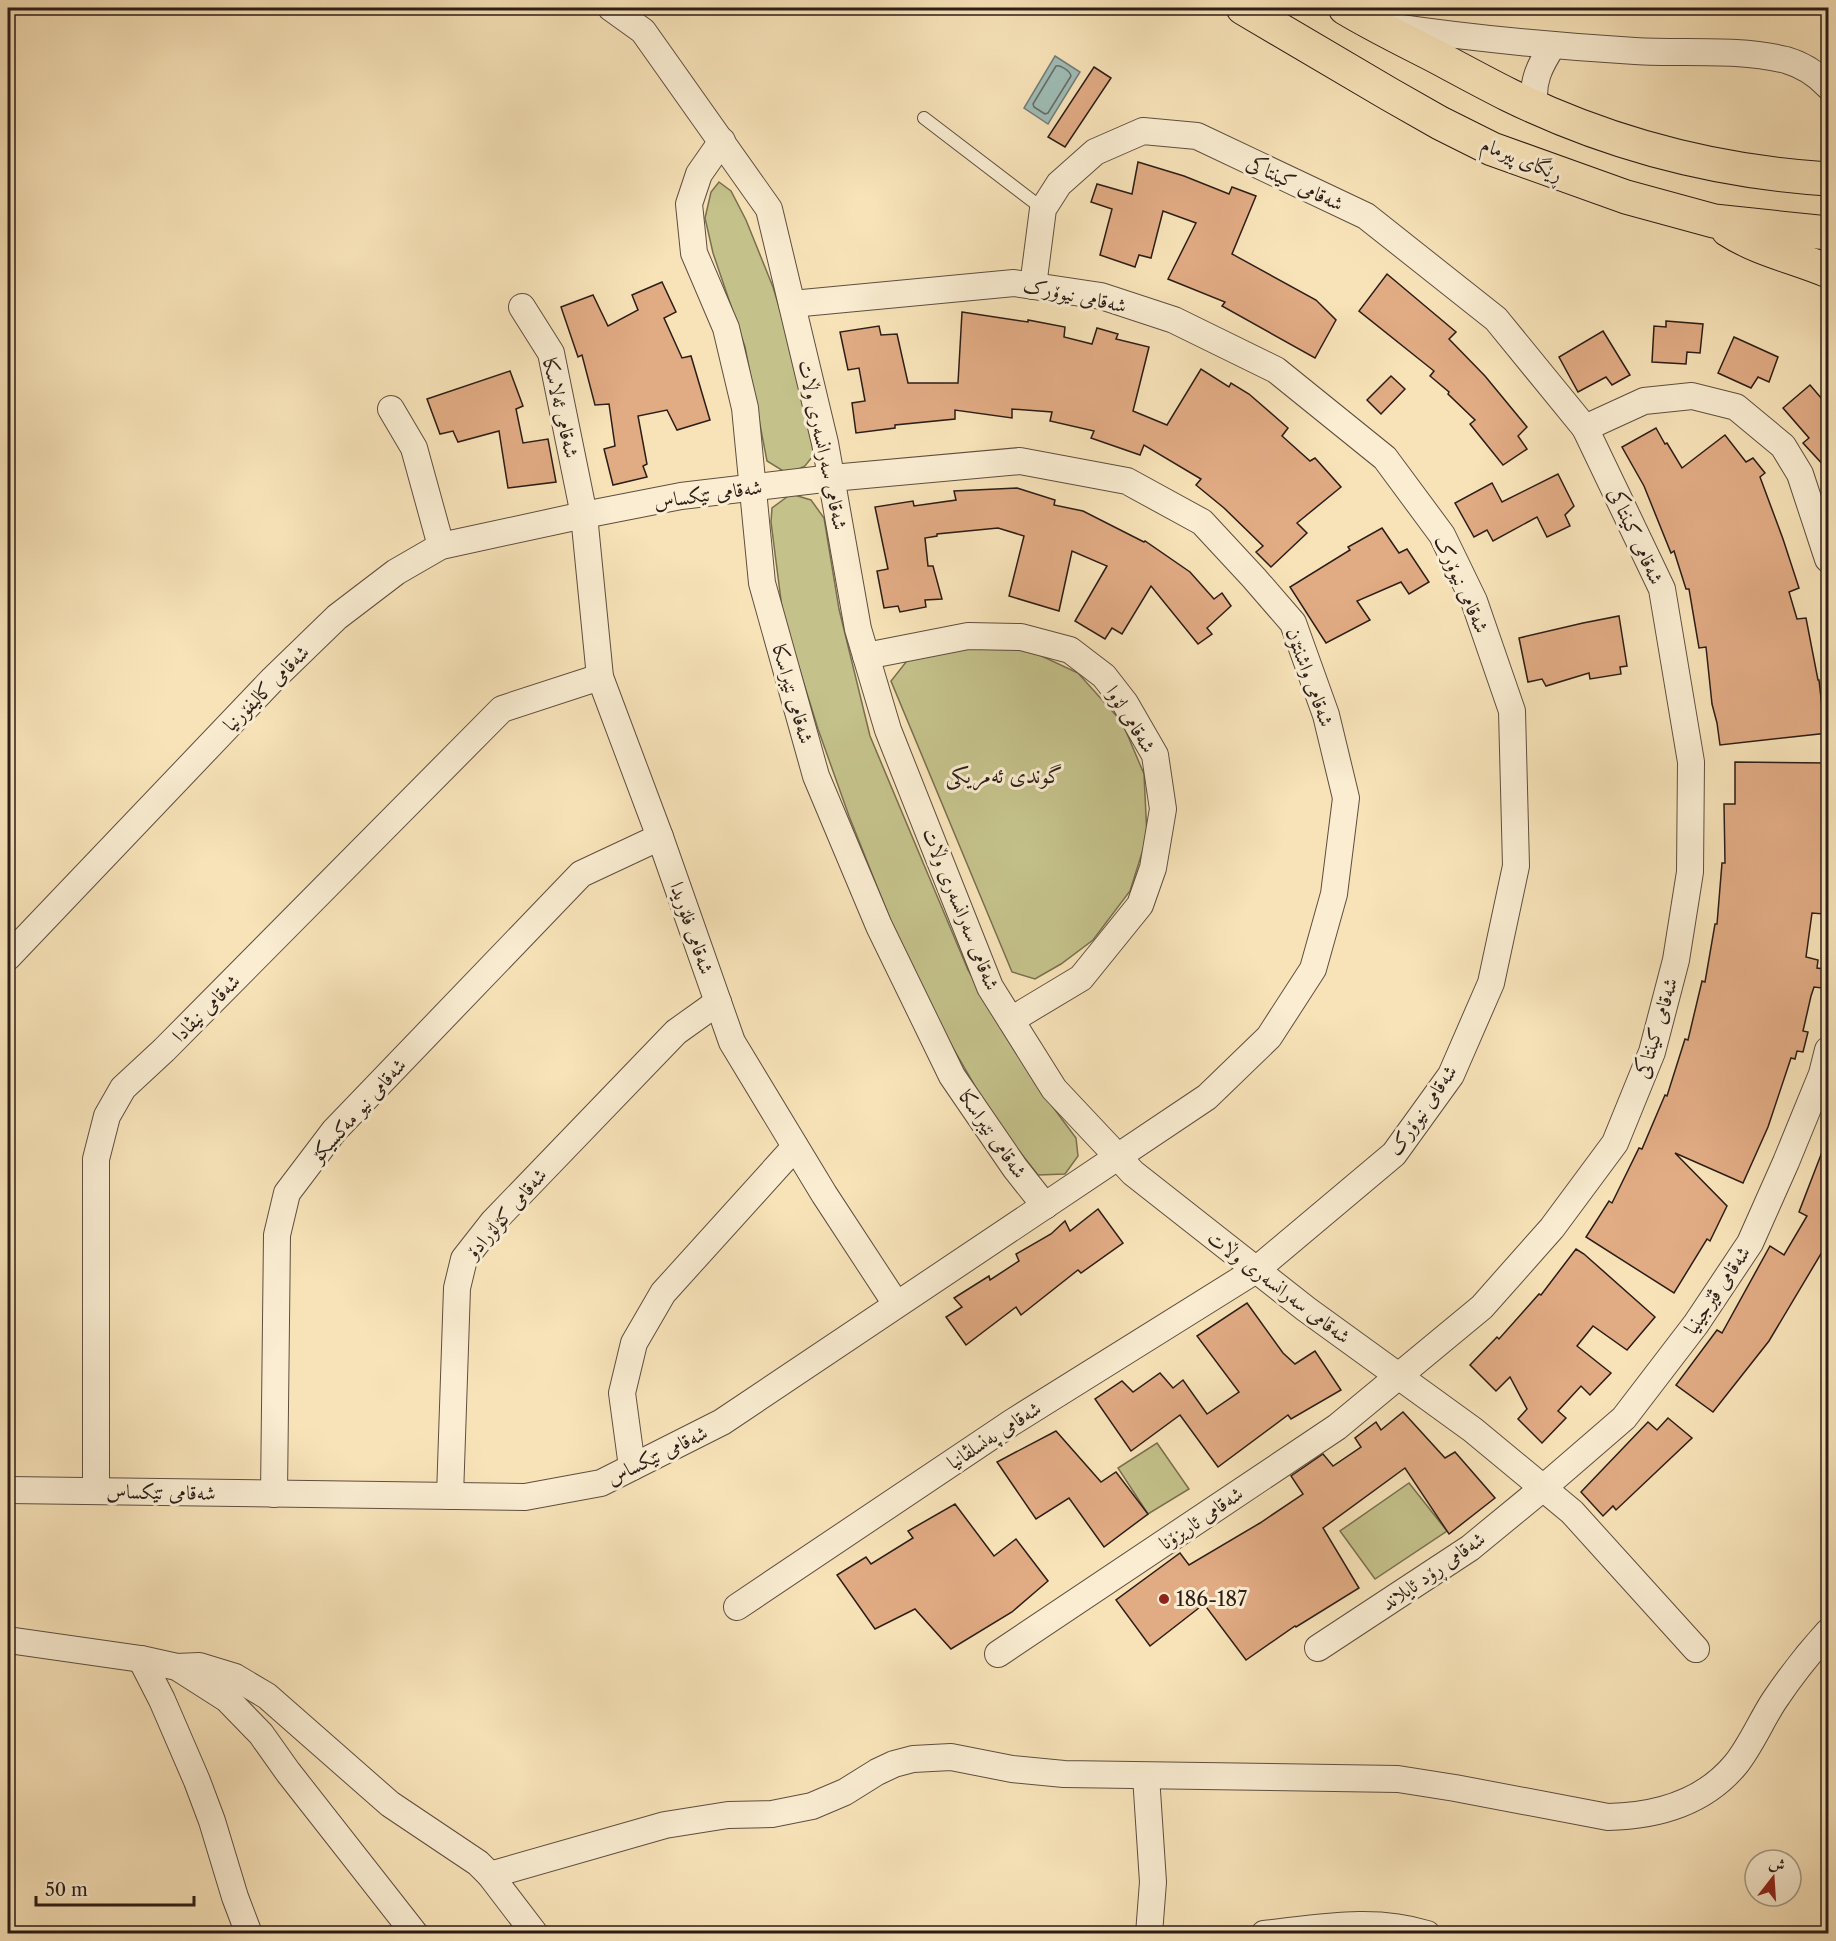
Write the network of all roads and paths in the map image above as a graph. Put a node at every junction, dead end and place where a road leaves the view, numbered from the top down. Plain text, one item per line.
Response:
1 (610, 8) edge
2 (1243, 8) edge
3 (1345, 8) edge
4 (1375, 25) junction
5 (1553, 45) junction
6 (1828, 86) edge
7 (1535, 106) junction
8 (924, 118) dead end
9 (722, 141) junction
10 (1828, 179) edge
11 (1043, 209) junction
12 (1714, 221) junction
13 (1828, 233) edge
14 (1828, 271) edge
15 (1033, 286) junction
16 (792, 304) junction
17 (522, 307) dead end
18 (391, 410) dead end
19 (1585, 428) junction
20 (832, 478) junction
21 (753, 488) junction
22 (584, 514) junction
23 (441, 546) junction
24 (1828, 559) edge
25 (866, 656) junction
26 (600, 677) junction
27 (660, 837) junction
28 (8, 957) edge
29 (718, 1002) junction
30 (1011, 1020) junction
31 (1828, 1050) edge
32 (795, 1147) junction
33 (1118, 1158) junction
34 (1045, 1206) junction
35 (1256, 1270) junction
36 (896, 1304) junction
37 (1399, 1377) junction
38 (632, 1467) junction
39 (1543, 1488) junction
40 (8, 1490) edge
41 (96, 1491) junction
42 (274, 1494) junction
43 (450, 1496) junction
44 (737, 1608) dead end
45 (1828, 1632) edge
46 (8, 1640) edge
47 (1318, 1648) dead end
48 (1696, 1649) dead end
49 (998, 1654) dead end
50 (141, 1659) junction
51 (177, 1667) junction
52 (1146, 1776) junction
53 (490, 1875) junction
54 (249, 1934) edge
55 (415, 1934) edge
56 (534, 1934) edge
57 (1149, 1934) edge
58 (1264, 1934) edge
59 (1427, 1934) edge

1 - 9 street, شەقامی سەرانسەری وڵات
2 - 12 highway, ڕێگای پیرمام
3 - 4 highway
4 - 5 street
4 - 7 highway
5 - 6 street
5 - 7 street
7 - 10 highway
8 - 11 lane
9 - 16 street, شەقامی سەرانسەری وڵات
9 - 21 street, شەقامی نێبراسکا
11 - 15 street, شەقامی کینتاکی
11 - 19 street, شەقامی کینتاکی
12 - 13 highway, ڕێگای پیرمام
12 - 14 highway
15 - 16 street, شەقامی نیوۆرک
15 - 35 street, شەقامی نیوۆرک
16 - 20 street, شەقامی سەرانسەری وڵات
17 - 22 street, شەقامی ئەلاسکا
18 - 23 street
19 - 24 street
19 - 37 street, شەقامی کینتاکی
20 - 21 street, شەقامی تێکساس
20 - 25 street, شەقامی سەرانسەری وڵات
20 - 33 street, شەقامی واشنتۆن
21 - 22 street, شەقامی تێکساس
21 - 34 street, شەقامی نێبراسکا
22 - 23 street, شەقامی کالیفۆرنیا
22 - 26 street, شەقامی فلۆریدا
23 - 28 street, شەقامی کالیفۆرنیا
25 - 30 street, شەقامی سەرانسەری وڵات
25 - 30 street, شەقامی لۆوا
26 - 27 street, شەقامی فلۆریدا
26 - 41 street, شەقامی نیڤادا
27 - 29 street, شەقامی فلۆریدا
27 - 42 street, شەقامی نیو مەکسیکۆ
29 - 32 street, شەقامی فلۆریدا
29 - 43 street, شەقامی کۆلۆرادۆ
30 - 33 street, شەقامی سەرانسەری وڵات
31 - 39 street, شەقامی ڤێرجینیا
32 - 36 street, شەقامی فلۆریدا
32 - 38 street
33 - 34 street, شەقامی تێکساس
33 - 35 street, شەقامی سەرانسەری وڵات
34 - 36 street, شەقامی تێکساس
35 - 37 street, شەقامی سەرانسەری وڵات
35 - 44 street, شەقامی پەنسلڤانیا
36 - 38 street, شەقامی تێکساس
37 - 39 street, شەقامی سەرانسەری وڵات
37 - 49 street, شەقامی ئاریزۆنا
38 - 43 street, شەقامی تێکساس
39 - 47 street, شەقامی ڕۆد ئایلاند
39 - 48 street, شەقامی سەرانسەری وڵات
40 - 41 street, شەقامی تێکساس
41 - 42 street, شەقامی تێکساس
42 - 43 street, شەقامی تێکساس
45 - 52 street
46 - 50 street
50 - 51 street
50 - 54 street
51 - 53 street
51 - 55 street
52 - 53 street
52 - 57 street
53 - 56 street
58 - 59 street

